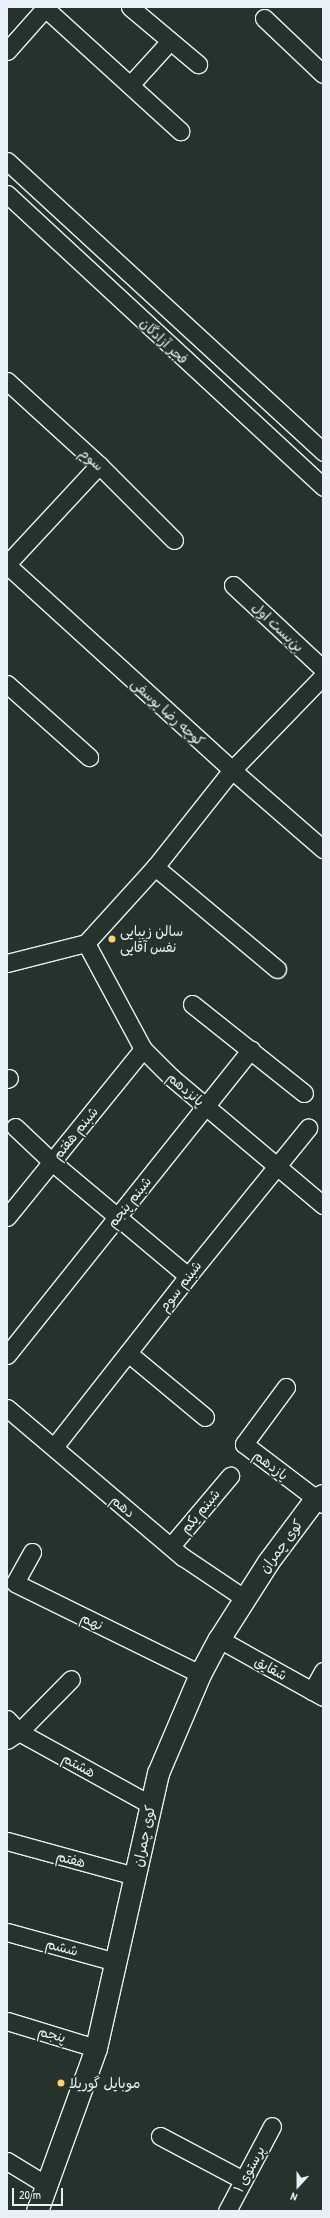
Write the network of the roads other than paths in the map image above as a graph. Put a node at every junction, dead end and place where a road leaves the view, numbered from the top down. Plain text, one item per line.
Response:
1 (130, 7) edge
2 (46, 8) edge
3 (264, 18) dead end
4 (170, 40) junction
5 (7, 51) edge
6 (198, 64) dead end
7 (323, 74) edge
8 (130, 85) junction
9 (180, 131) dead end
10 (7, 161) edge
11 (7, 194) edge
12 (7, 381) edge
13 (323, 452) edge
14 (99, 465) junction
15 (323, 487) edge
16 (174, 540) dead end
17 (7, 564) edge
18 (233, 585) dead end
19 (323, 669) edge
20 (323, 676) edge
21 (7, 684) edge
22 (89, 757) dead end
23 (232, 770) junction
24 (323, 849) edge
25 (155, 867) junction
26 (86, 943) junction
27 (7, 963) edge
28 (277, 969) dead end
29 (192, 1004) dead end
30 (143, 1049) junction
31 (250, 1050) junction
32 (304, 1093) dead end
33 (205, 1106) junction
34 (15, 1127) dead end
35 (308, 1128) dead end
36 (52, 1162) junction
37 (277, 1166) junction
38 (323, 1205) edge
39 (118, 1216) junction
40 (7, 1217) edge
41 (188, 1276) junction
42 (128, 1353) junction
43 (7, 1354) edge
44 (286, 1387) dead end
45 (7, 1408) edge
46 (205, 1417) dead end
47 (54, 1447) junction
48 (230, 1476) dead end
49 (320, 1499) edge
50 (171, 1546) junction
51 (32, 1552) dead end
52 (244, 1598) junction
53 (219, 1639) junction
54 (323, 1671) edge
55 (200, 1674) junction
56 (71, 1679) dead end
57 (318, 1694) edge
58 (7, 1719) edge
59 (13, 1736) edge
60 (151, 1805) junction
61 (7, 1841) edge
62 (135, 1876) junction
63 (7, 1932) edge
64 (116, 1962) junction
65 (7, 2021) edge
66 (96, 2048) junction
67 (272, 2126) dead end
68 (160, 2136) dead end
69 (7, 2161) edge
70 (243, 2180) junction
71 (48, 2186) junction
72 (37, 2211) edge
73 (227, 2211) edge

1 - 4 street
2 - 5 street
2 - 8 street
3 - 7 street
4 - 6 street
4 - 8 street
8 - 9 street
10 - 13 street, فجر آزادگان
11 - 15 street, فجر آزادگان
12 - 14 street, سوم
14 - 16 street, سوم
14 - 17 street
17 - 23 street, کوچه رضا یوسفی
18 - 19 street, بن‌بست اول
20 - 23 street
21 - 22 street
23 - 24 street, کوچه رضا یوسفی
23 - 25 street
25 - 26 street
25 - 28 street
26 - 27 street
26 - 30 street, پانزدهم
29 - 31 street
30 - 33 street, پانزدهم
30 - 36 street, شبنم هفتم
31 - 32 street
31 - 33 street, شبنم پنجم
33 - 37 street, پانزدهم
33 - 39 street, شبنم پنجم
34 - 36 street
35 - 37 street, شبنم سوم
36 - 39 street
36 - 40 street, شبنم هفتم
37 - 38 street, پانزدهم
37 - 41 street, شبنم سوم
39 - 41 street
39 - 43 street, شبنم پنجم
41 - 42 street, شبنم سوم
42 - 46 street
42 - 47 street, شبنم سوم
44 - 49 street, یازدهم
45 - 47 street, دهم
47 - 50 street, دهم
48 - 50 street, شبنم یکم
49 - 52 main road, کوی چمران
50 - 52 street, دهم
51 - 55 street, نهم
52 - 53 main road, کوی چمران
53 - 55 main road, کوی چمران
53 - 57 street, شقایق
54 - 57 street
55 - 60 main road, کوی چمران
56 - 59 street
58 - 59 street, هشتم
59 - 60 street, هشتم
60 - 62 main road, کوی چمران
61 - 62 street, هفتم
62 - 64 main road, کوی چمران
63 - 64 street, ششم
64 - 66 main road, کوی چمران
65 - 66 street, پنجم
66 - 71 main road, کوی چمران
67 - 70 street, پرستوی ۱
68 - 70 street
69 - 71 street
70 - 73 street, پرستوی ۱
71 - 72 main road, کوی چمران

